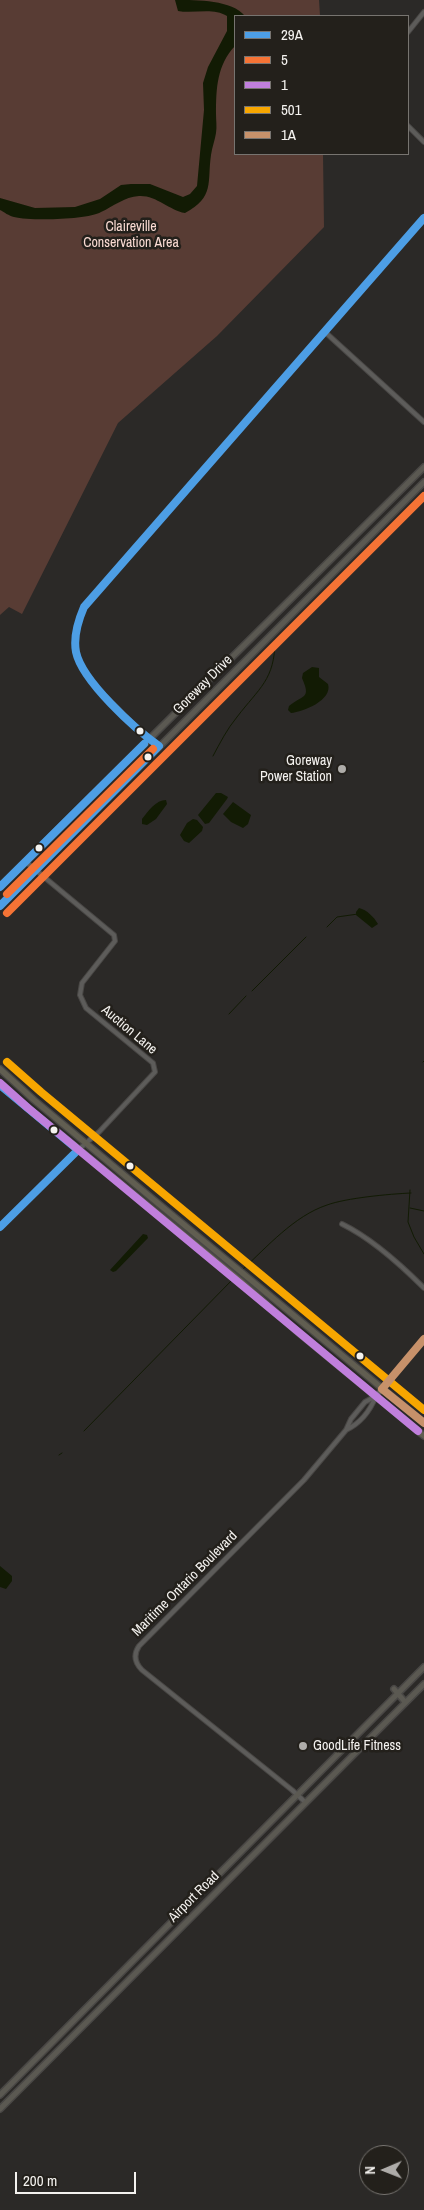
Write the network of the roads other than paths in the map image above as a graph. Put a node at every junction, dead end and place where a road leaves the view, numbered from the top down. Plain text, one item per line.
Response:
1 (424, 12) edge
2 (409, 31) edge
3 (409, 127) edge
4 (424, 142) edge
5 (424, 218) edge
6 (325, 332) junction
7 (424, 422) edge
8 (424, 467) edge
9 (424, 482) edge
10 (149, 739) junction
11 (159, 746) junction
12 (26, 862) junction
13 (35, 870) junction
14 (0, 888) edge
15 (0, 906) edge
16 (0, 1069) edge
17 (0, 1085) edge
18 (86, 1143) junction
19 (78, 1150) junction
20 (342, 1224) dead end
21 (0, 1227) edge
22 (424, 1288) edge
23 (424, 1338) edge
24 (382, 1389) junction
25 (376, 1396) junction
26 (424, 1423) edge
27 (346, 1430) junction
28 (424, 1436) edge
29 (424, 1667) edge
30 (424, 1684) edge
31 (396, 1691) junction
32 (405, 1702) junction
33 (297, 1795) junction
34 (305, 1802) junction
35 (0, 2095) edge
36 (0, 2109) edge

1 - 2 street
3 - 4 street
5 - 6 street
6 - 7 street
6 - 10 street
8 - 10 main road, Goreway Drive
9 - 11 main road, Goreway Drive
10 - 11 street
10 - 12 main road, Goreway Drive
11 - 13 main road, Goreway Drive
12 - 13 street, Auction Lane
12 - 14 main road, Goreway Drive
13 - 15 main road, Goreway Drive
13 - 18 street, Auction Lane
16 - 18 main road
17 - 19 main road
18 - 19 street, Auction Lane
18 - 24 main road
19 - 21 street, Auction Lane
19 - 25 main road
20 - 22 street
23 - 24 street
24 - 25 street
24 - 26 main road
25 - 27 street, Maritime Ontario Boulevard
25 - 27 street, Maritime Ontario Boulevard
25 - 28 main road
27 - 33 street, Maritime Ontario Boulevard
29 - 31 main road, Airport Road
30 - 32 main road, Airport Road
31 - 32 main road
31 - 33 main road, Airport Road
32 - 34 main road, Airport Road
33 - 34 street, Maritime Ontario Boulevard
33 - 35 main road, Airport Road
34 - 36 main road, Airport Road

